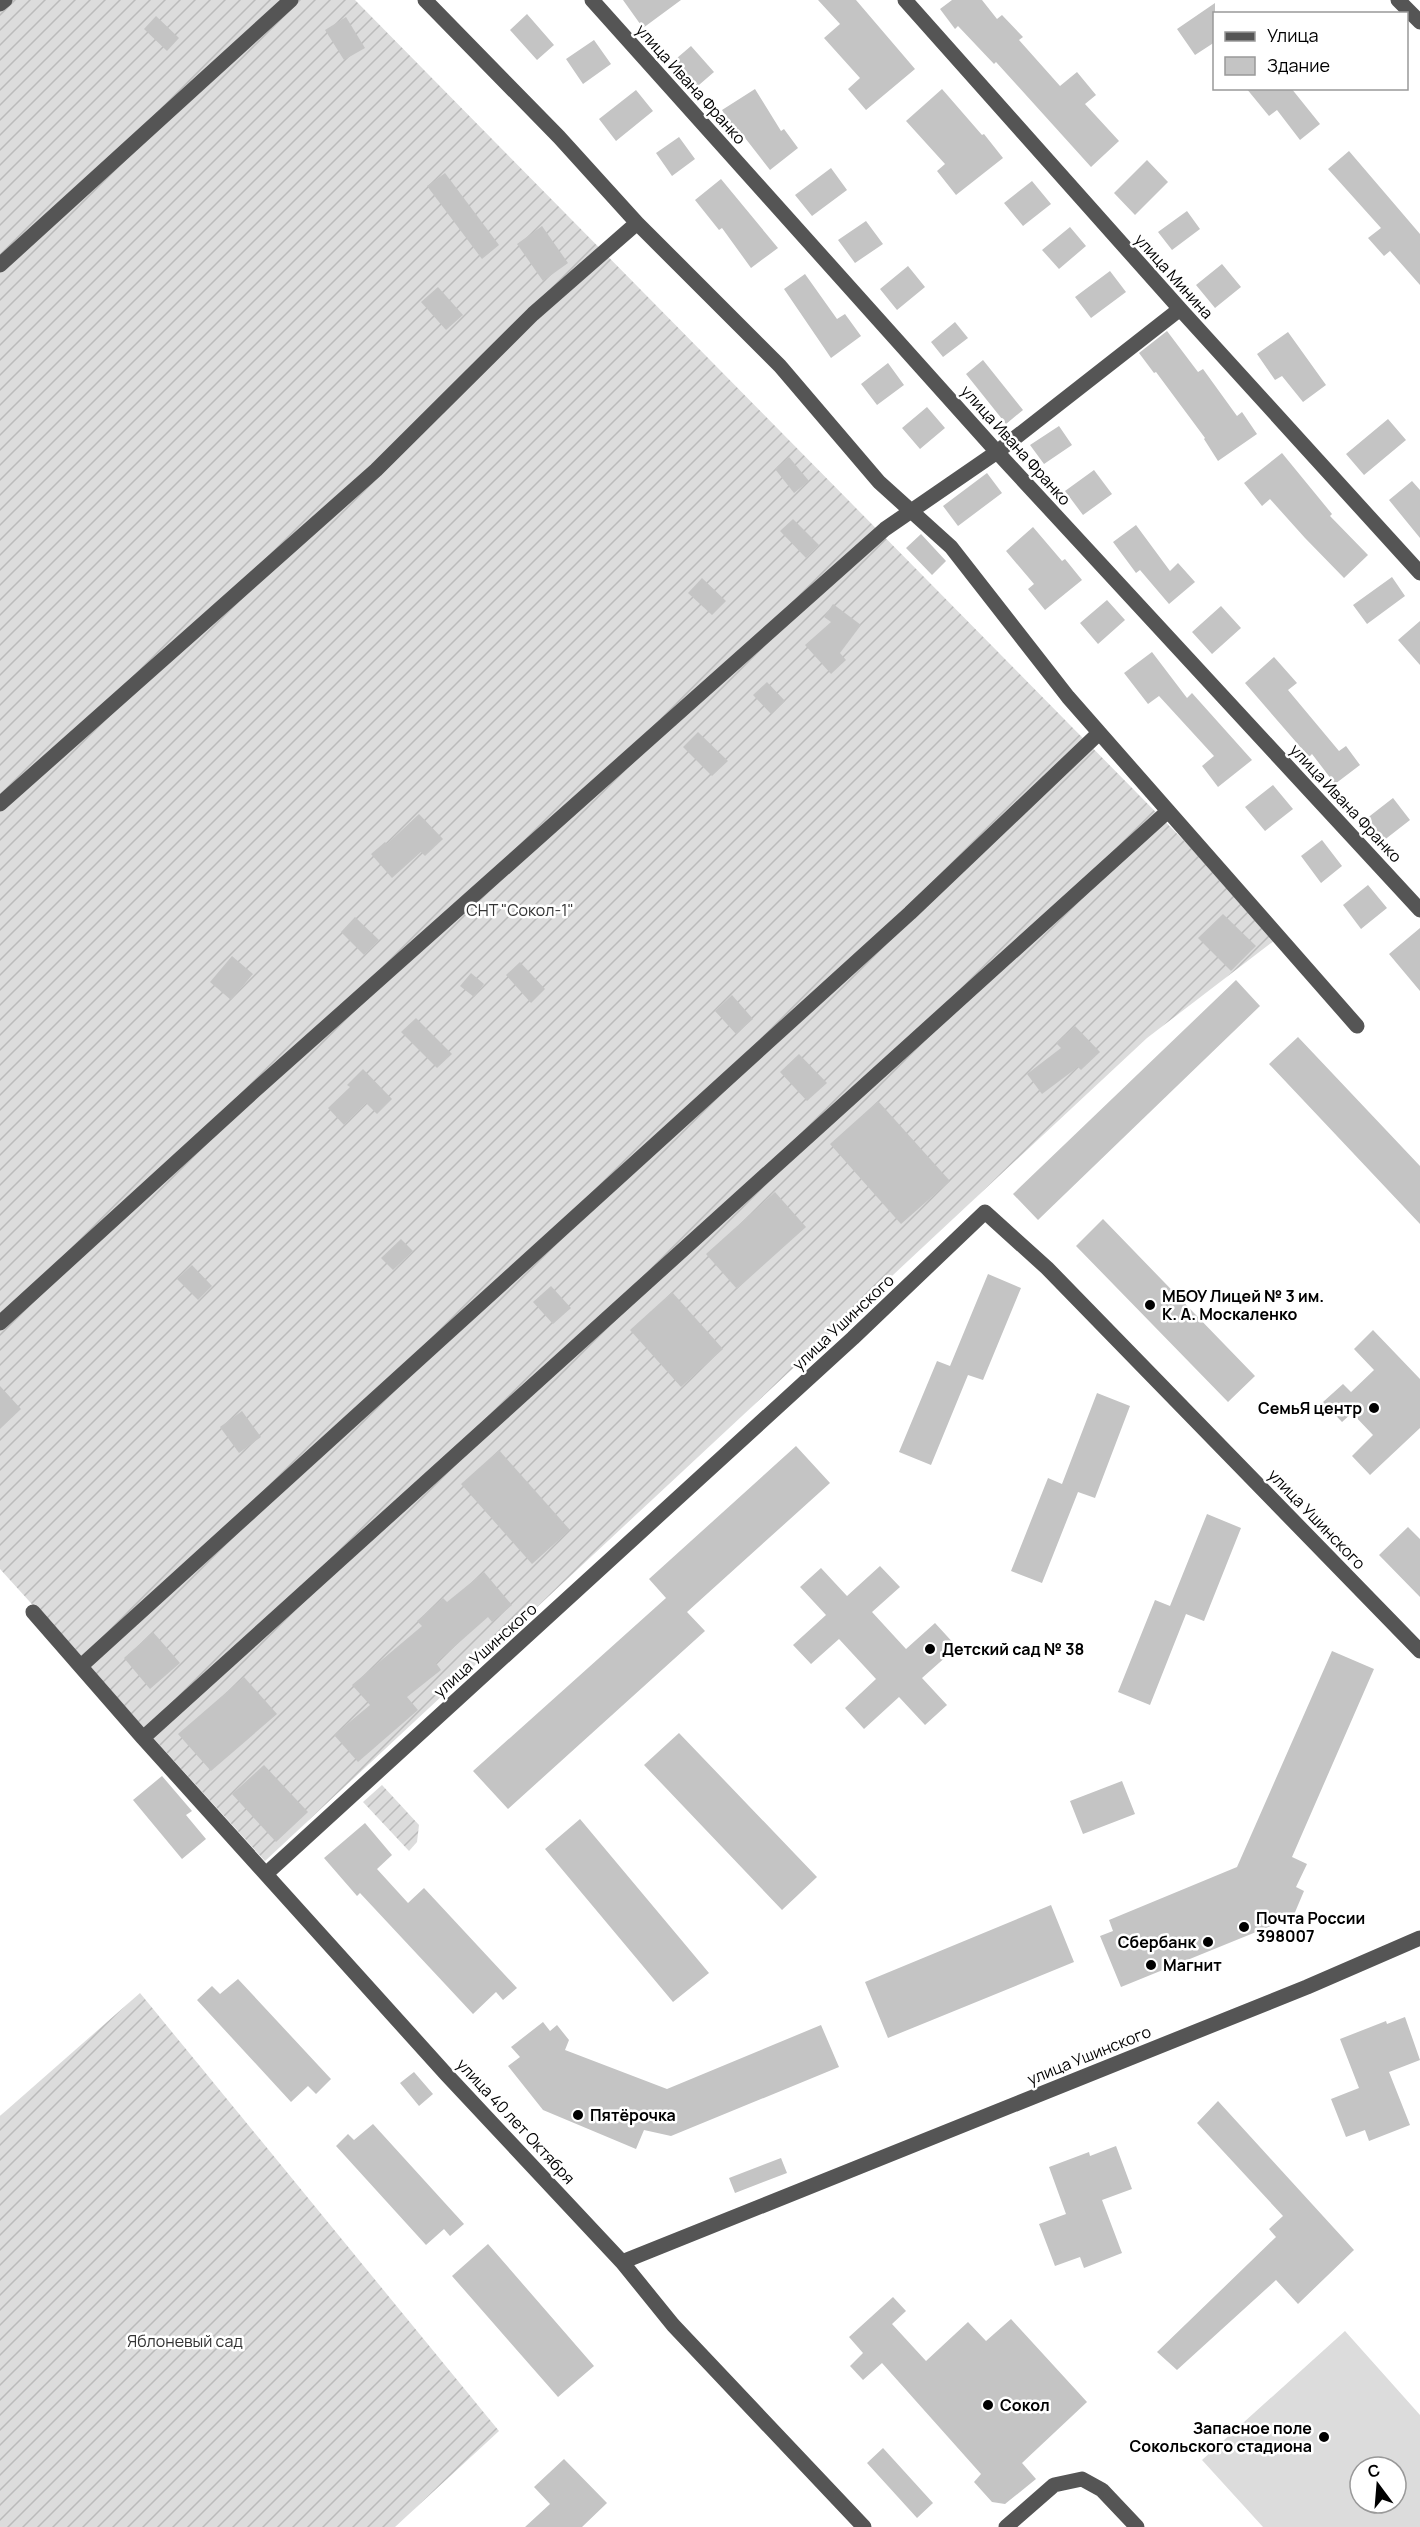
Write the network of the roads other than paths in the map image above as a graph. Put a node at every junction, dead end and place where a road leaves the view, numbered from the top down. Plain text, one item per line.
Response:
1 (5, 0) edge
2 (291, 0) edge
3 (425, 0) edge
4 (592, 0) edge
5 (904, 0) edge
6 (1398, 0) edge
7 (0, 4) edge
8 (1420, 22) edge
9 (637, 223) junction
10 (0, 265) edge
11 (1180, 309) junction
12 (997, 452) junction
13 (910, 511) junction
14 (1420, 573) edge
15 (1099, 733) junction
16 (0, 804) edge
17 (1167, 812) junction
18 (1420, 910) edge
19 (1357, 1026) dead end
20 (0, 1323) edge
21 (33, 1612) dead end
22 (1420, 1651) edge
23 (81, 1666) junction
24 (143, 1738) junction
25 (267, 1873) junction
26 (1420, 1938) edge
27 (622, 2262) junction
28 (864, 2527) edge
29 (1006, 2527) edge
30 (1137, 2527) edge

1 - 7 street
2 - 10 street
3 - 9 street
4 - 12 street, улица Ивана Франко
5 - 11 street, улица Минина
6 - 8 street
9 - 13 street
9 - 16 street
11 - 12 street
11 - 14 street, улица Минина
12 - 13 street
12 - 18 street, улица Ивана Франко
13 - 15 street
13 - 20 street
15 - 17 street
15 - 23 street
17 - 19 street
17 - 24 street
21 - 23 street, улица 40 лет Октября
22 - 25 street, улица Ушинского
23 - 24 street, улица 40 лет Октября
24 - 25 street, улица 40 лет Октября
25 - 27 street, улица 40 лет Октября
26 - 27 street, улица Ушинского
27 - 28 street, улица 40 лет Октября
29 - 30 street

